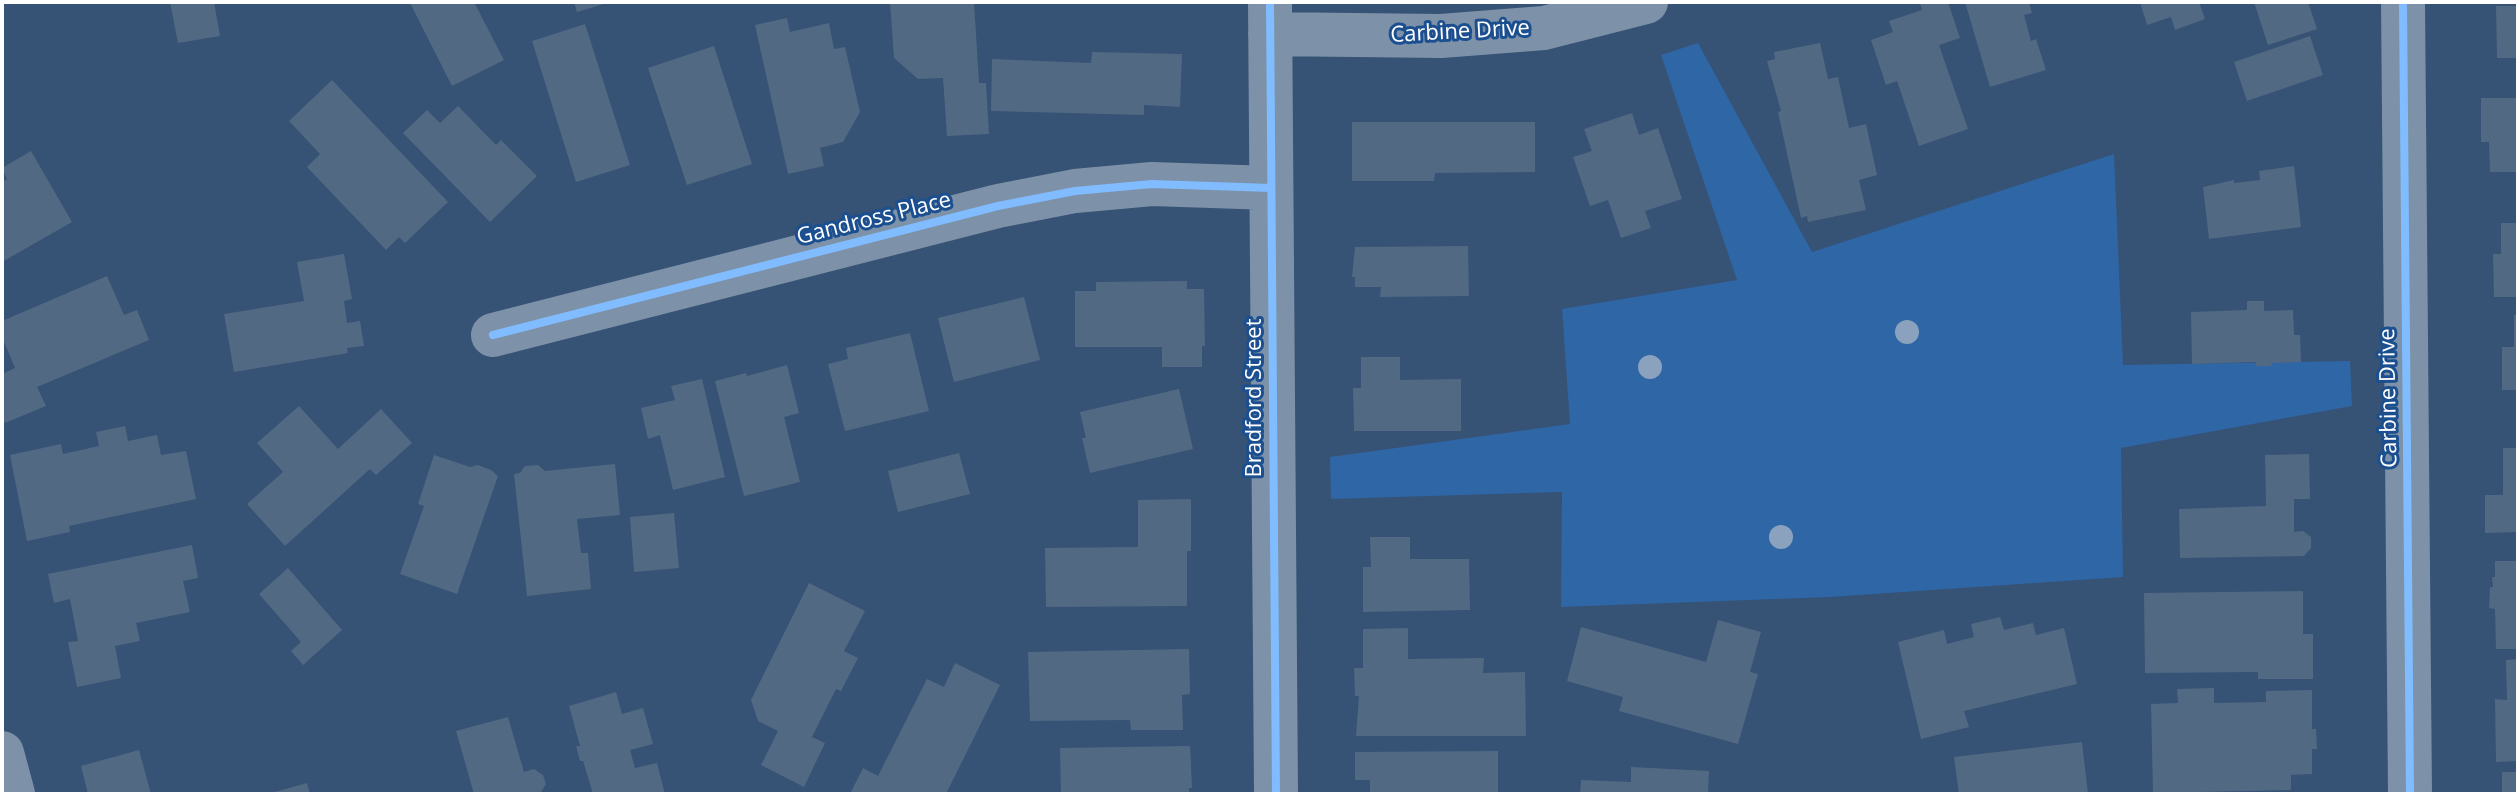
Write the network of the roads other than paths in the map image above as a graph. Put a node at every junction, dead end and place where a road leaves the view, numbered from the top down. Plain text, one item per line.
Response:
1 (1646, 2) edge
2 (2403, 2) edge
3 (1270, 18) edge
4 (1271, 188) junction
5 (493, 335) dead end
6 (2, 753) edge
7 (13, 794) edge
8 (1276, 794) edge
9 (2410, 794) edge

1 - 3 street, Carbine Drive
2 - 9 street, Carbine Drive
3 - 4 street, Bradford Street
4 - 5 street, Gandross Place
4 - 8 street, Bradford Street
6 - 7 street

